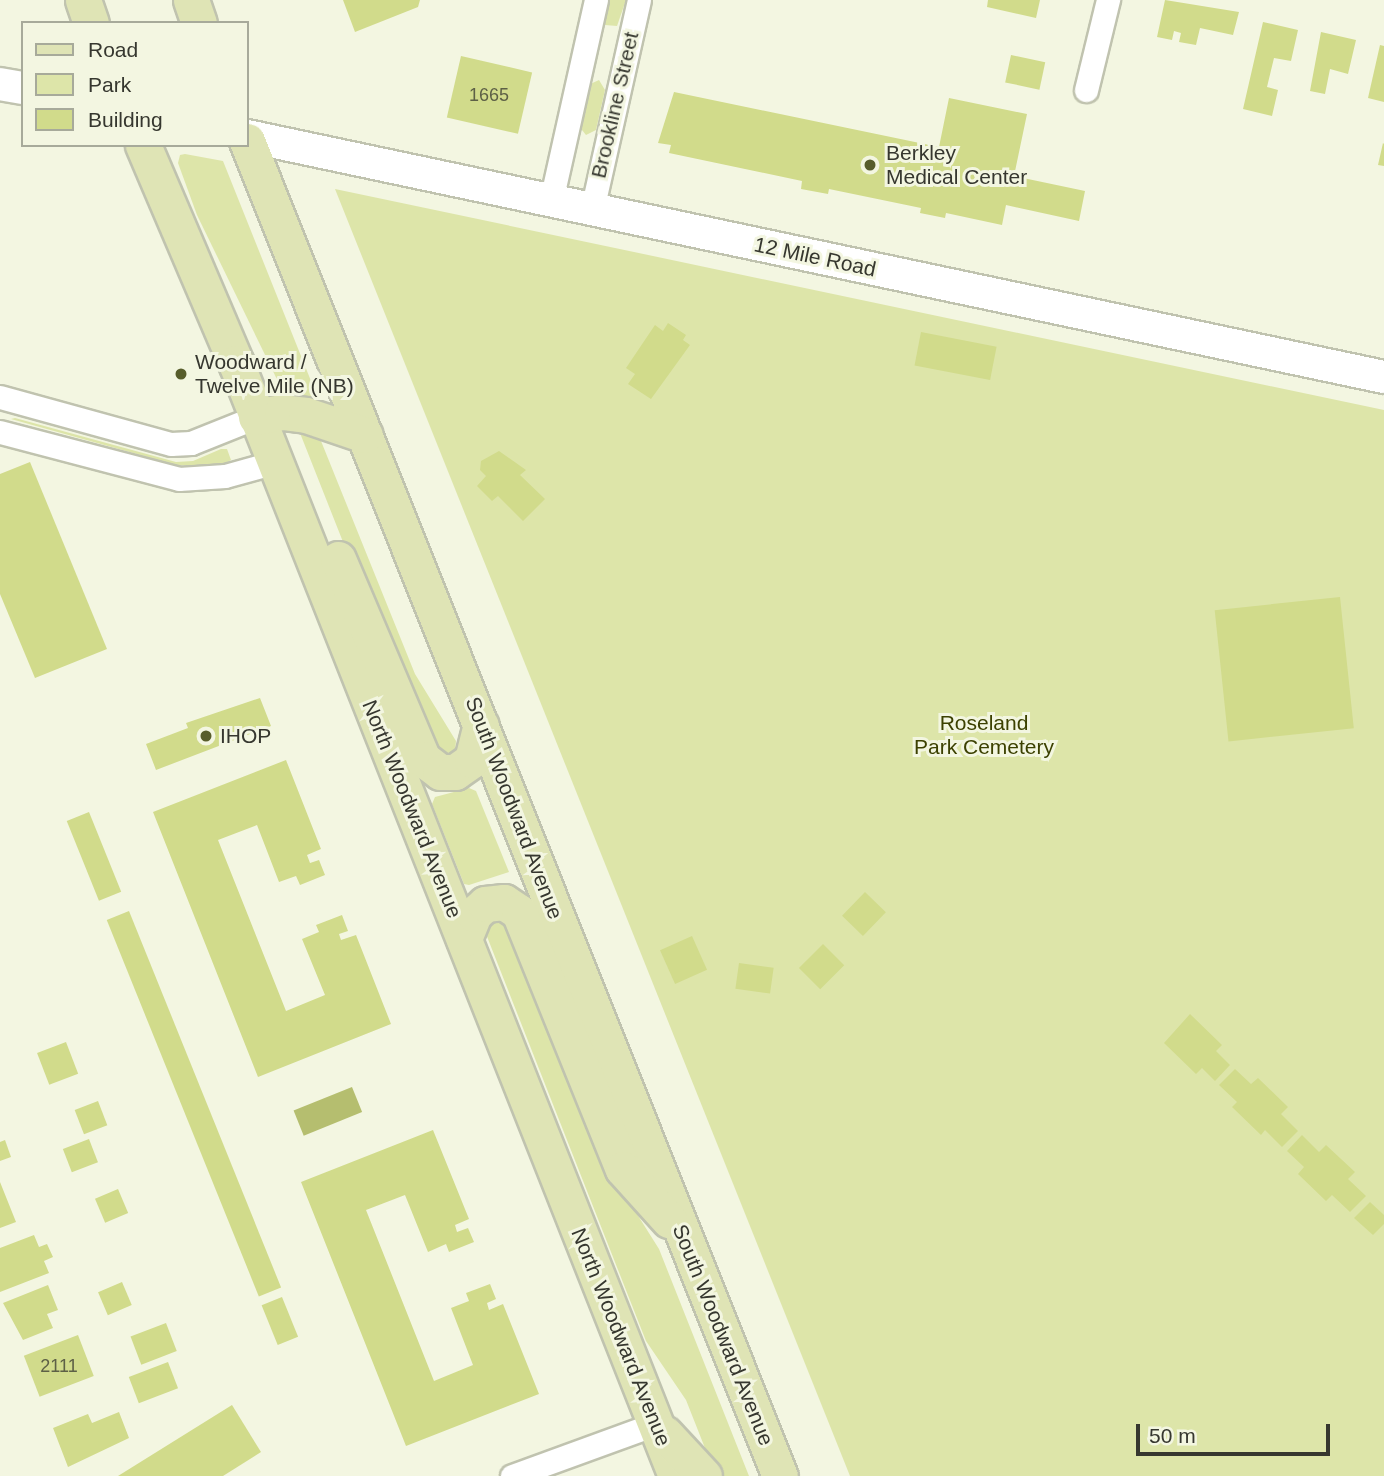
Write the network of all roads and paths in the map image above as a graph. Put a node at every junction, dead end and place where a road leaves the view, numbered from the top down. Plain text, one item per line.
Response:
1 (83, 0) edge
2 (191, 0) edge
3 (596, 0) edge
4 (639, 0) edge
5 (1108, 0) edge
6 (90, 21) edge
7 (199, 21) edge
8 (0, 84) edge
9 (21, 88) edge
10 (1086, 90) dead end
11 (248, 139) edge
12 (248, 142) edge
13 (144, 147) edge
14 (551, 201) junction
15 (592, 209) junction
16 (1384, 377) edge
17 (0, 397) edge
18 (257, 417) junction
19 (0, 432) edge
20 (365, 435) junction
21 (276, 462) junction
22 (481, 725) junction
23 (464, 939) junction
24 (679, 1229) junction
25 (655, 1424) junction
26 (512, 1476) edge
27 (676, 1476) edge
28 (704, 1476) edge
29 (780, 1476) edge

1 - 6 main road
2 - 7 main road
3 - 14 street, Brookline Street
4 - 15 street, Brookline Street
5 - 10 street
8 - 9 main road
11 - 14 main road, 12 Mile Road
12 - 20 main road, South Woodward Avenue
13 - 18 main road, North Woodward Avenue
14 - 15 main road, 12 Mile Road
15 - 16 main road, 12 Mile Road
17 - 18 street
18 - 20 main road
18 - 21 main road, North Woodward Avenue
19 - 21 street
20 - 22 main road, South Woodward Avenue
21 - 22 main road
21 - 23 main road, North Woodward Avenue
22 - 24 main road, South Woodward Avenue
23 - 24 main road
23 - 25 main road, North Woodward Avenue
24 - 29 main road, South Woodward Avenue
25 - 26 street
25 - 27 main road, North Woodward Avenue
25 - 28 main road

